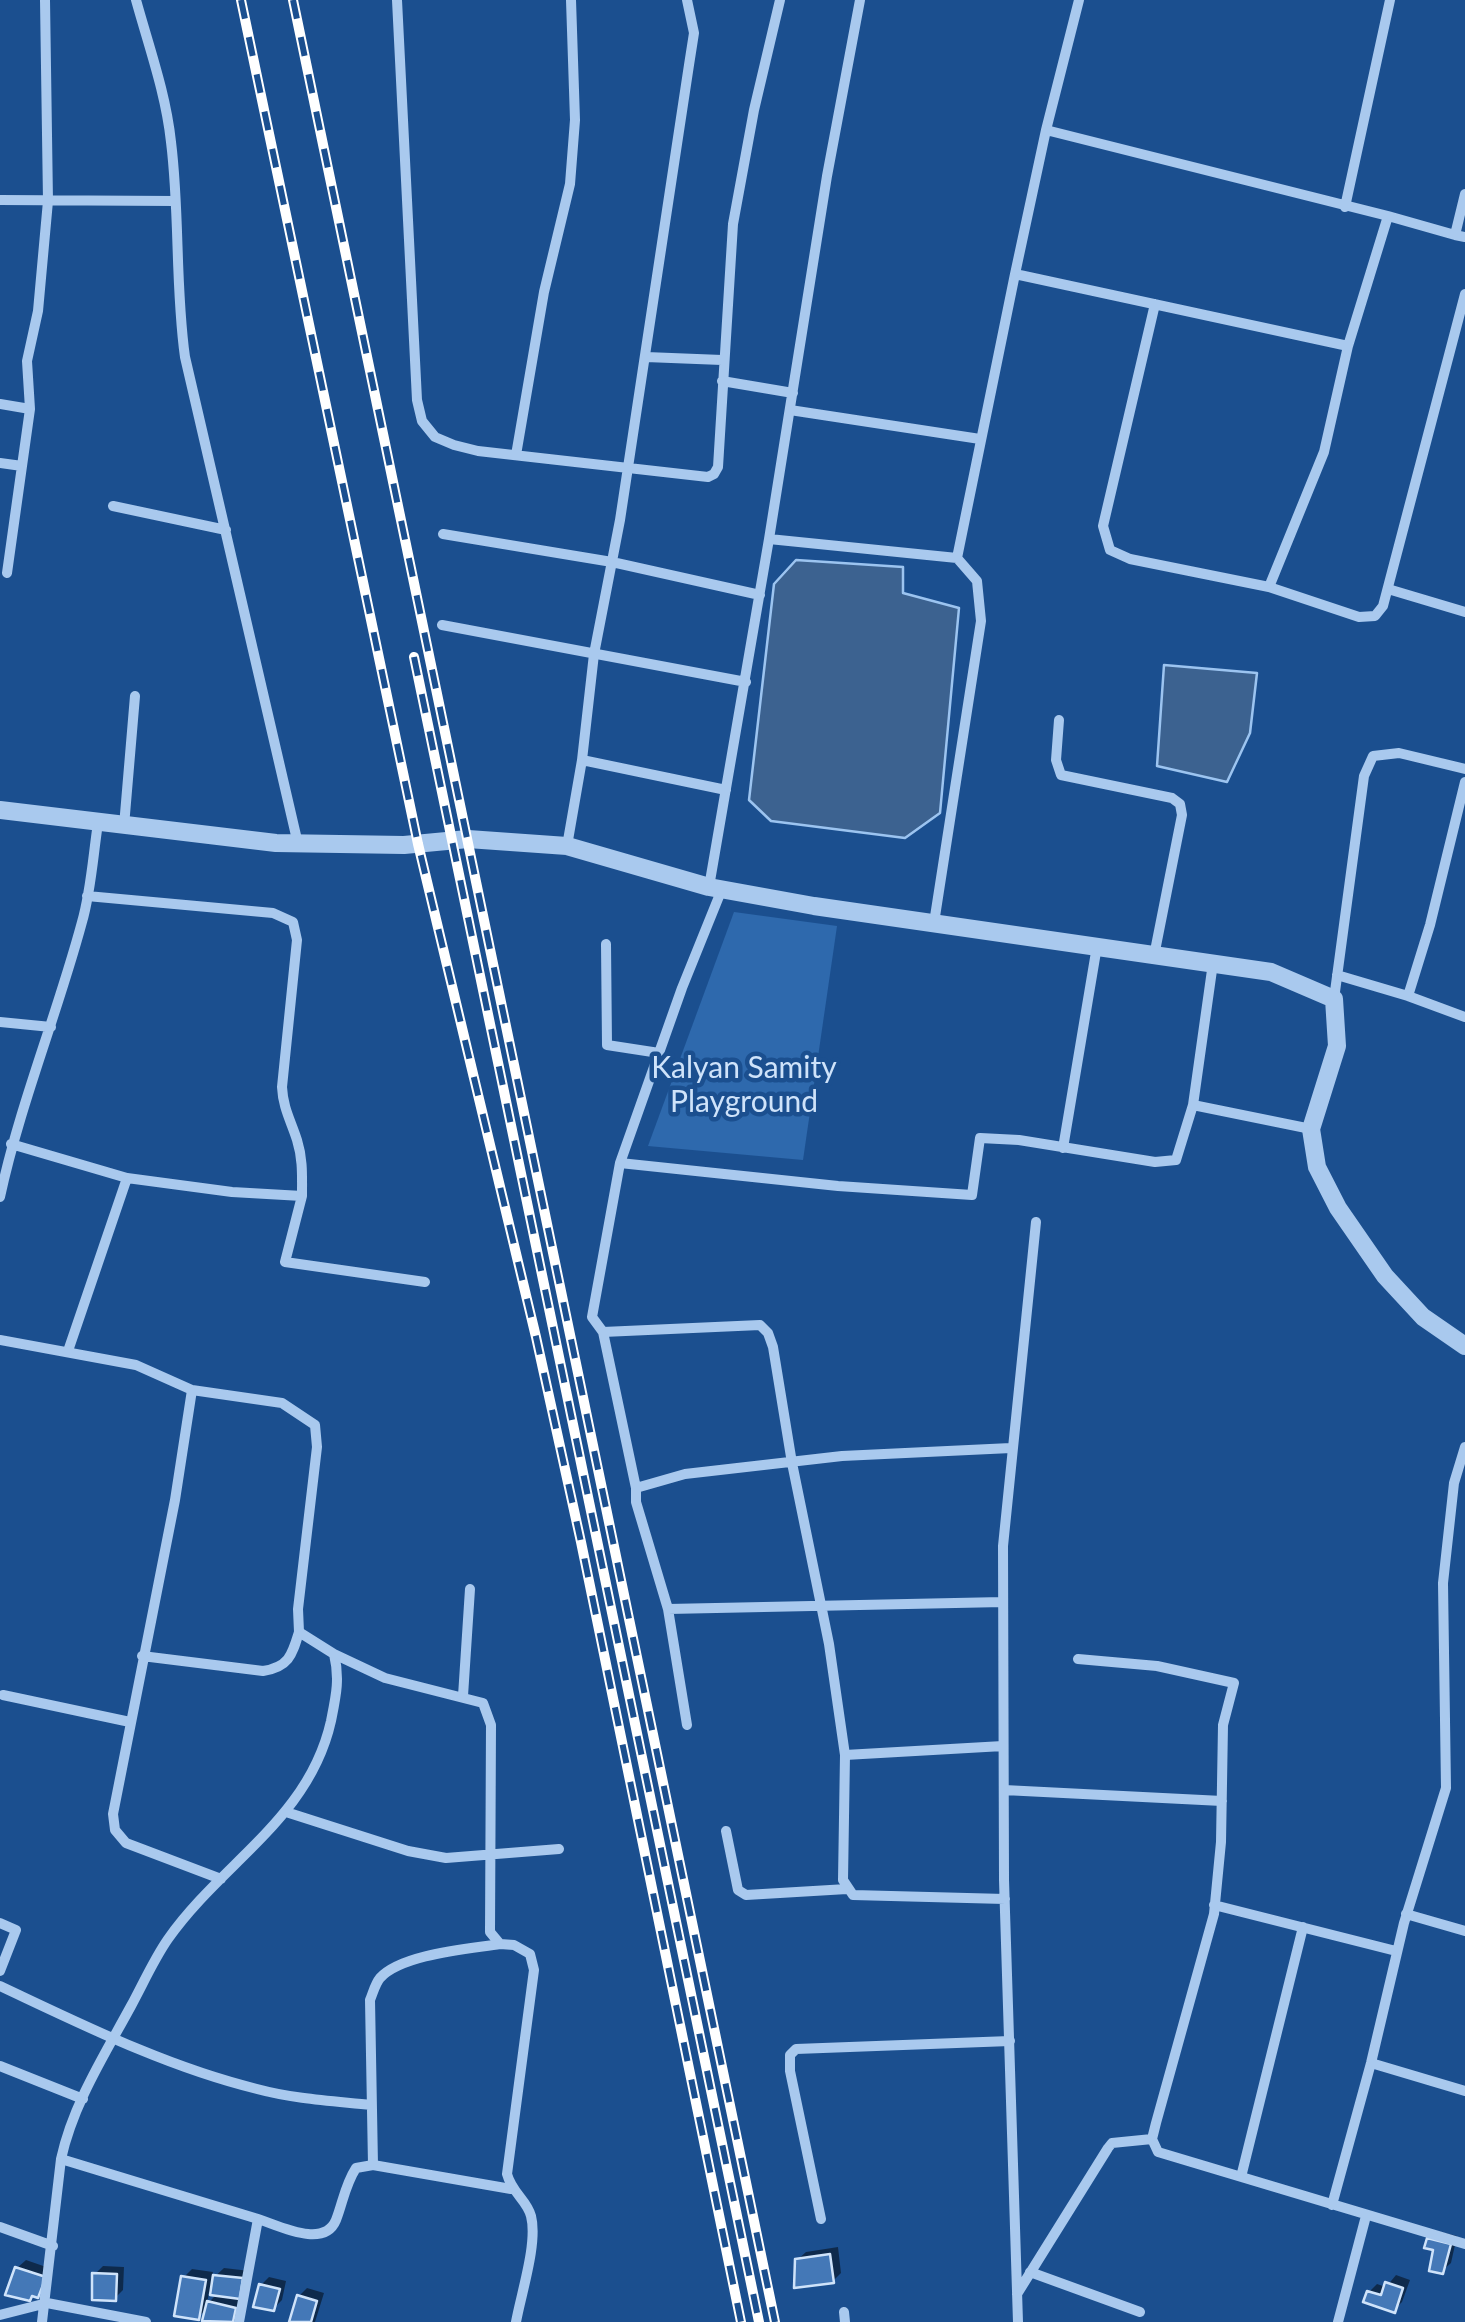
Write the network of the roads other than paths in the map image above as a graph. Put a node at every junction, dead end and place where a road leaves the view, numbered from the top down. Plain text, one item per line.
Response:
1 (45, 0) edge
2 (136, 0) edge
3 (397, 0) edge
4 (571, 0) edge
5 (687, 0) edge
6 (780, 0) edge
7 (860, 0) edge
8 (1080, 0) edge
9 (1390, 0) edge
10 (1046, 130) junction
11 (1465, 194) edge
12 (0, 200) edge
13 (174, 200) junction
14 (48, 201) junction
15 (1344, 207) junction
16 (1388, 216) junction
17 (1460, 236) edge
18 (1014, 274) junction
19 (1465, 294) edge
20 (1155, 304) junction
21 (1348, 346) junction
22 (646, 357) junction
23 (722, 360) junction
24 (722, 381) junction
25 (793, 393) junction
26 (0, 404) edge
27 (30, 409) junction
28 (790, 410) junction
29 (980, 439) junction
30 (516, 455) junction
31 (0, 463) edge
32 (22, 466) junction
33 (627, 467) junction
34 (113, 506) dead end
35 (226, 530) junction
36 (443, 534) dead end
37 (769, 539) junction
38 (957, 558) junction
39 (612, 562) junction
40 (7, 572) dead end
41 (1269, 587) junction
42 (1388, 589) junction
43 (760, 595) junction
44 (1465, 612) edge
45 (442, 625) dead end
46 (594, 654) junction
47 (746, 682) junction
48 (135, 696) dead end
49 (1059, 720) dead end
50 (582, 760) junction
51 (1465, 768) edge
52 (1465, 782) edge
53 (726, 790) junction
54 (0, 810) edge
55 (98, 823) junction
56 (124, 826) junction
57 (298, 844) junction
58 (567, 846) junction
59 (716, 888) junction
60 (87, 896) junction
61 (934, 923) junction
62 (606, 944) dead end
63 (1096, 946) junction
64 (1154, 956) junction
65 (1214, 963) junction
66 (1337, 976) junction
67 (1408, 996) junction
68 (1334, 999) junction
69 (1465, 1017) edge
70 (0, 1022) edge
71 (51, 1027) junction
72 (659, 1053) junction
73 (1193, 1106) junction
74 (1311, 1129) junction
75 (11, 1144) junction
76 (1062, 1148) junction
77 (620, 1163) junction
78 (127, 1178) junction
79 (302, 1196) junction
80 (0, 1198) edge
81 (1036, 1222) dead end
82 (424, 1282) dead end
83 (603, 1332) junction
84 (0, 1340) edge
85 (1465, 1346) edge
86 (68, 1351) junction
87 (192, 1390) junction
88 (1465, 1447) edge
89 (1011, 1448) junction
90 (792, 1463) junction
91 (636, 1488) junction
92 (470, 1589) dead end
93 (1002, 1602) junction
94 (822, 1605) junction
95 (668, 1608) junction
96 (298, 1632) junction
97 (334, 1654) junction
98 (142, 1656) junction
99 (1078, 1659) dead end
100 (3, 1695) dead end
101 (463, 1696) junction
102 (130, 1722) junction
103 (687, 1725) dead end
104 (1003, 1746) junction
105 (845, 1755) junction
106 (1004, 1790) junction
107 (1222, 1801) junction
108 (286, 1812) junction
109 (726, 1831) dead end
110 (559, 1849) dead end
111 (488, 1856) junction
112 (221, 1879) junction
113 (846, 1889) junction
114 (1005, 1899) junction
115 (1214, 1905) junction
116 (1406, 1914) junction
117 (0, 1924) edge
118 (1303, 1928) junction
119 (1465, 1931) edge
120 (500, 1944) junction
121 (1396, 1952) junction
122 (0, 1971) edge
123 (0, 1986) edge
124 (113, 2039) junction
125 (1010, 2041) junction
126 (1371, 2063) junction
127 (0, 2066) edge
128 (1465, 2090) edge
129 (83, 2099) junction
130 (371, 2105) junction
131 (1152, 2139) junction
132 (62, 2159) junction
133 (373, 2164) junction
134 (1240, 2177) junction
135 (512, 2190) junction
136 (1332, 2205) junction
137 (1366, 2216) junction
138 (820, 2219) dead end
139 (258, 2220) junction
140 (0, 2227) edge
141 (1465, 2244) edge
142 (52, 2246) junction
143 (1030, 2272) junction
144 (1017, 2294) junction
145 (46, 2304) junction
146 (1140, 2312) dead end
147 (0, 2314) edge
148 (42, 2322) edge
149 (146, 2322) edge
150 (239, 2322) edge
151 (516, 2322) edge
152 (1018, 2322) edge
153 (1338, 2322) edge

1 - 14 street
2 - 13 street
3 - 30 street
4 - 30 street
5 - 22 street
6 - 23 street
7 - 25 street
8 - 10 street
9 - 15 street
10 - 15 street
10 - 18 street
11 - 17 street
12 - 14 street
13 - 14 street
13 - 35 street
14 - 27 street
15 - 16 street
16 - 17 street
16 - 21 street
18 - 20 street
18 - 29 street
19 - 42 street
20 - 21 street
20 - 41 street
21 - 41 street
22 - 23 street
22 - 33 street
23 - 24 street
24 - 25 street
24 - 33 street
25 - 28 street
26 - 27 street
27 - 32 street
28 - 29 street
28 - 37 street
29 - 38 street
30 - 33 street
31 - 32 street
32 - 40 street
33 - 39 street
34 - 35 street
35 - 57 street
36 - 39 street
37 - 38 street
37 - 43 street
38 - 61 street
39 - 43 street
39 - 46 street
41 - 42 street
42 - 44 street
43 - 47 street
45 - 46 street
46 - 47 street
46 - 50 street
47 - 53 street
48 - 56 street
49 - 64 street
50 - 53 street
50 - 58 street
51 - 66 street
52 - 67 street
53 - 59 street
54 - 55 street
55 - 56 street
55 - 60 street
56 - 57 street
57 - 58 street
58 - 59 street
59 - 61 street
59 - 72 street
60 - 71 street
60 - 79 street
61 - 63 street
62 - 72 street
63 - 64 street
63 - 76 street
64 - 65 street
65 - 68 street
65 - 73 street
66 - 67 street
66 - 68 street
67 - 69 street
68 - 74 street
70 - 71 street
71 - 75 street
72 - 77 street
73 - 74 street
73 - 76 street
74 - 85 street
75 - 78 street
75 - 80 street
76 - 77 street
77 - 83 street
78 - 79 street
78 - 86 street
79 - 82 street
81 - 89 street
83 - 90 street
83 - 91 street
84 - 86 street
86 - 87 street
87 - 96 street
87 - 98 street
88 - 116 street
89 - 90 street
89 - 93 street
90 - 91 street
90 - 94 street
91 - 95 street
92 - 101 street
93 - 94 street
93 - 104 street
94 - 95 street
94 - 105 street
95 - 103 street
96 - 97 street
96 - 98 street
97 - 101 street
97 - 108 street
98 - 102 street
99 - 107 street
100 - 102 street
101 - 111 street
102 - 112 street
104 - 105 street
104 - 106 street
105 - 113 street
106 - 107 street
106 - 114 street
107 - 115 street
108 - 111 street
108 - 112 street
109 - 113 street
110 - 111 street
111 - 120 street
112 - 124 street
113 - 114 street
114 - 125 street
115 - 118 street
115 - 131 street
116 - 119 street
116 - 121 street
117 - 122 street
118 - 121 street
118 - 134 street
120 - 130 street
120 - 135 street
121 - 126 street
123 - 124 street
124 - 129 street
124 - 130 street
125 - 138 street
125 - 144 street
126 - 128 street
126 - 136 street
127 - 129 street
129 - 132 street
130 - 133 street
131 - 134 street
131 - 143 street
132 - 139 street
132 - 142 street
133 - 135 street
133 - 139 street
134 - 136 street
135 - 151 street
136 - 137 street
137 - 141 street
137 - 153 street
139 - 150 street
140 - 142 street
142 - 145 street
143 - 144 street
143 - 146 street
144 - 152 street
145 - 147 street
145 - 148 street
145 - 149 street

